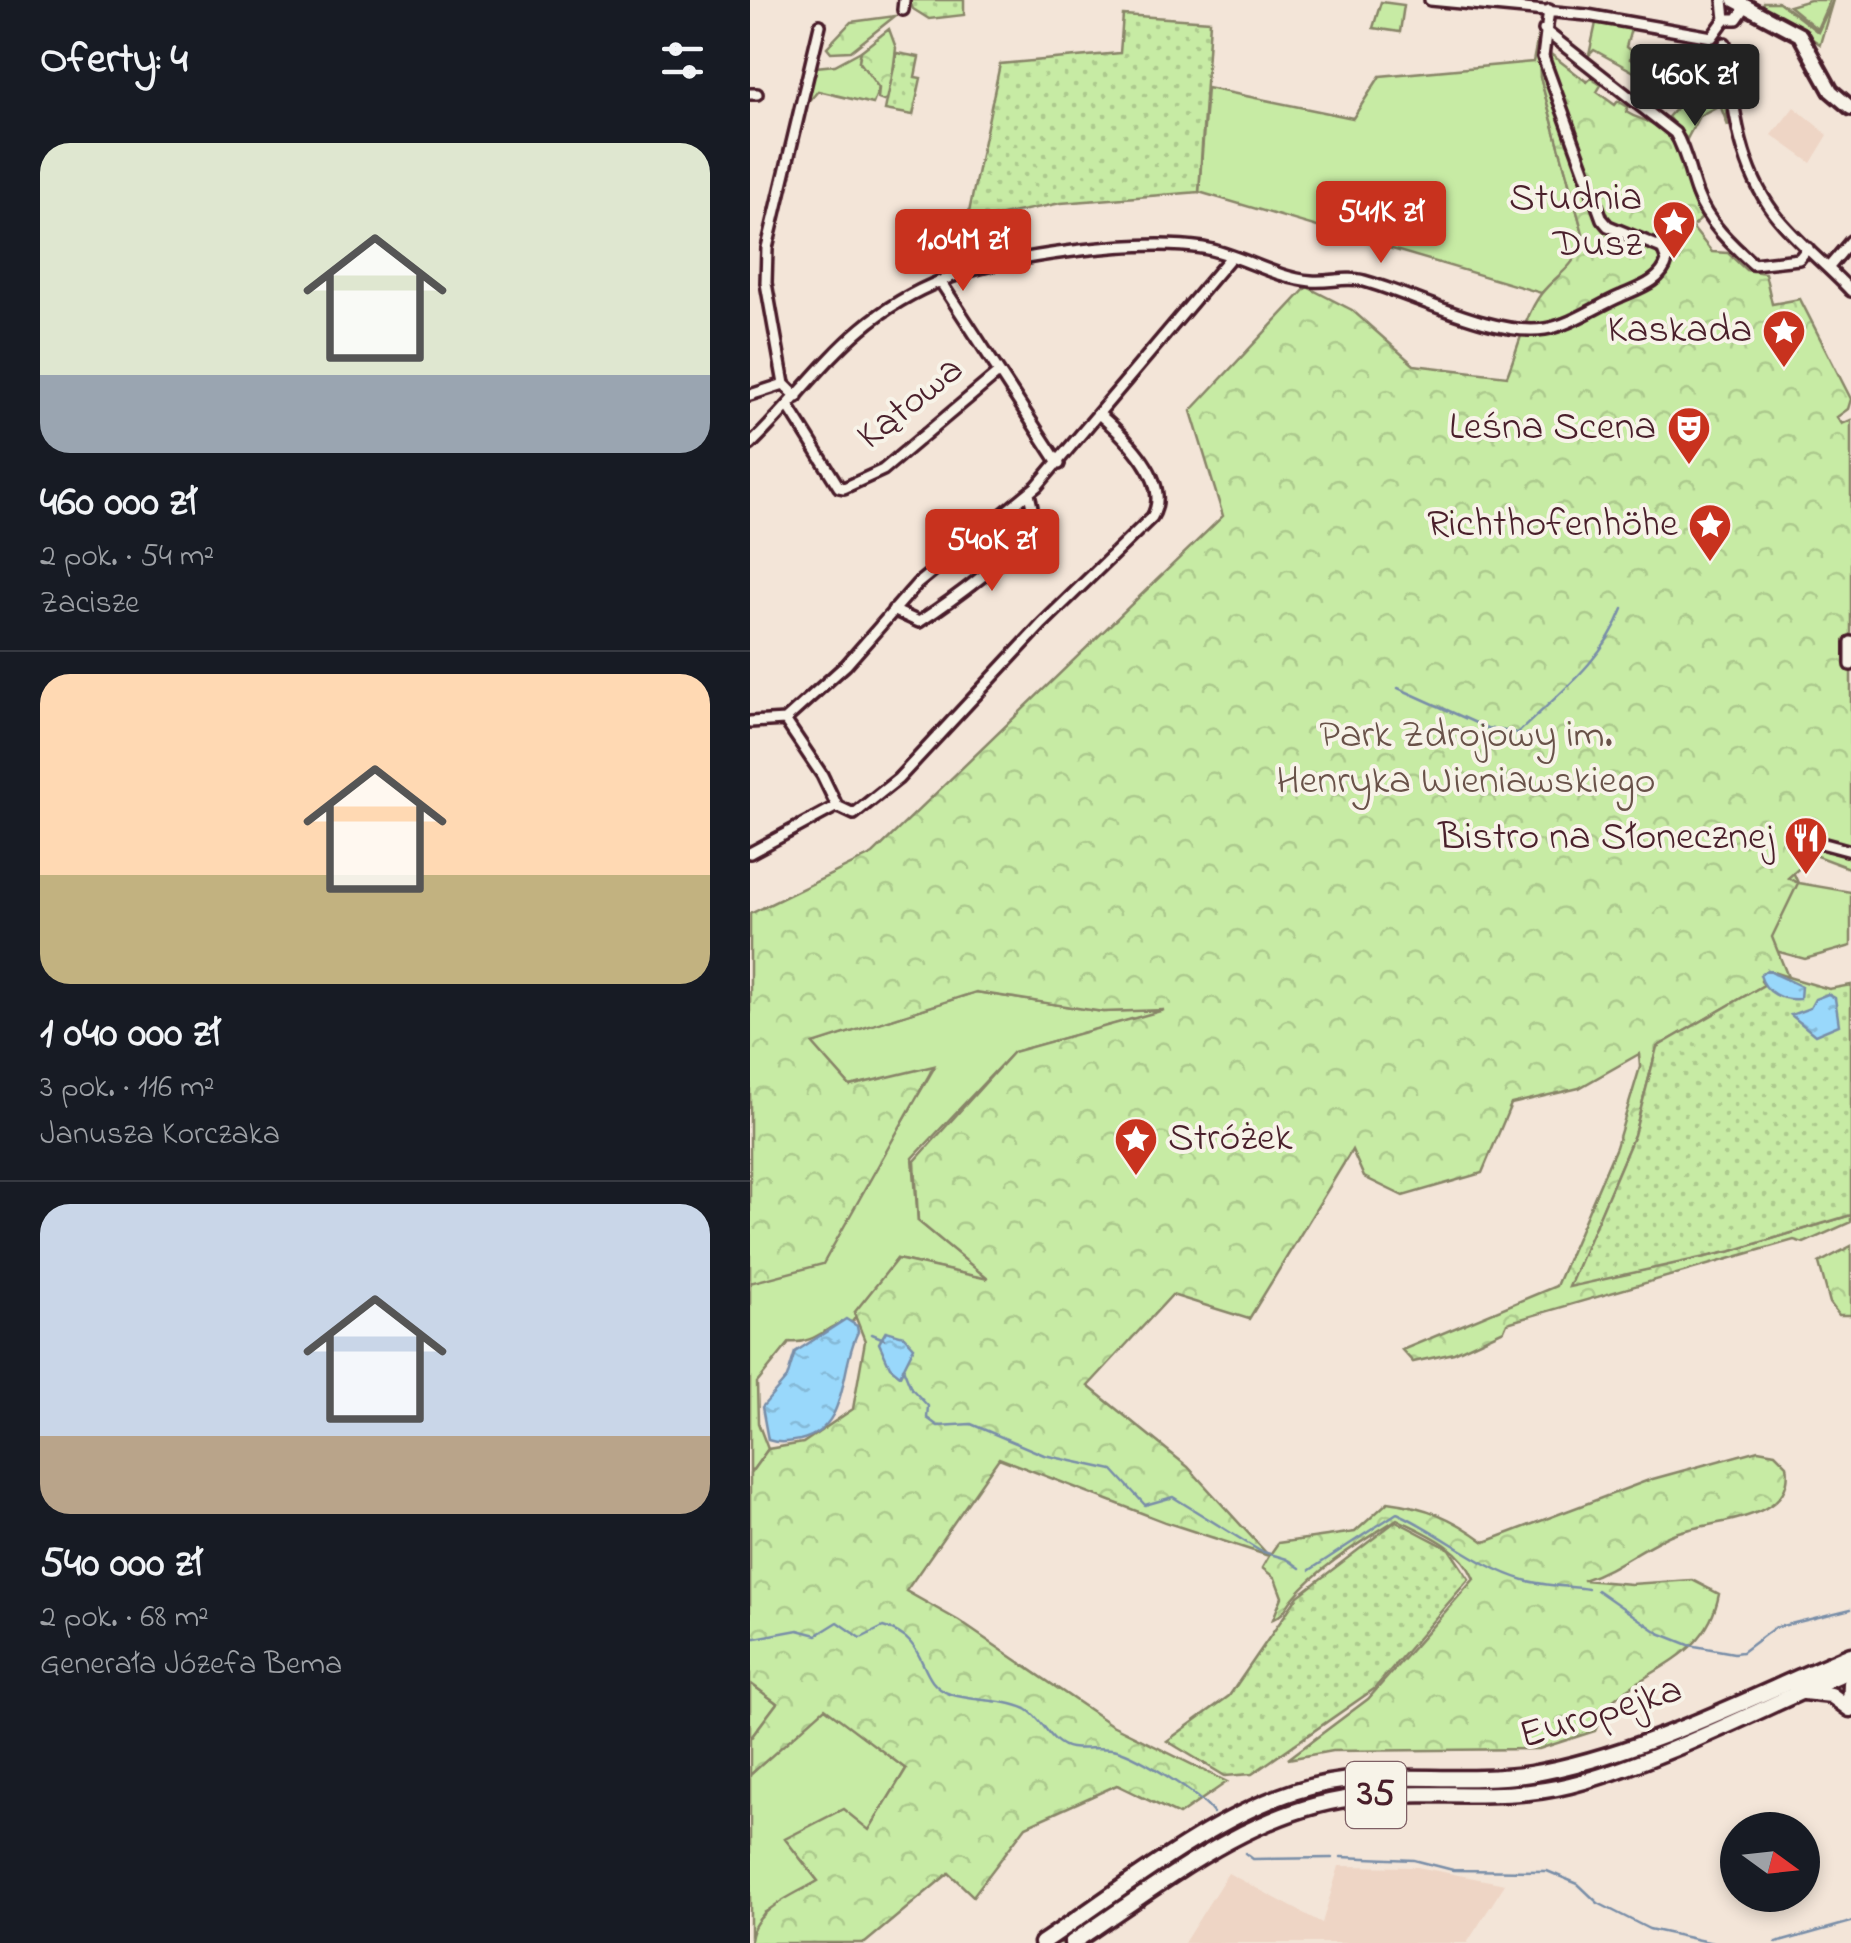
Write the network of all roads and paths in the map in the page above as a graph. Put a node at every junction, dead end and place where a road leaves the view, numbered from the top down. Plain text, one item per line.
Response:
1 (1430, 0) edge
2 (1723, 0) edge
3 (1748, 4) edge
4 (1549, 10) junction
5 (1725, 19) junction
6 (820, 25) dead end
7 (1544, 30) junction
8 (1725, 43) dead end
9 (1851, 108) edge
10 (1851, 241) edge
11 (1808, 248) junction
12 (1230, 258) junction
13 (1829, 267) junction
14 (940, 281) junction
15 (1851, 291) edge
16 (997, 374) junction
17 (784, 384) junction
18 (750, 394) edge
19 (797, 397) junction
20 (789, 408) junction
21 (1100, 414) junction
22 (750, 445) edge
23 (1059, 464) junction
24 (1028, 494) junction
25 (893, 610) junction
26 (1851, 642) edge
27 (1851, 666) edge
28 (784, 720) junction
29 (750, 722) edge
30 (837, 806) junction
31 (1806, 839) dead end
32 (1851, 851) edge
33 (750, 853) edge
34 (1851, 1655) edge
35 (1851, 1670) edge
36 (1851, 1684) edge
37 (1798, 1692) junction
38 (1851, 1709) edge
39 (1042, 1943) edge
40 (1072, 1943) edge

1 - 4 street
2 - 5 street
3 - 5 street
3 - 9 street
4 - 5 street
4 - 7 street
6 - 17 street
7 - 11 street
7 - 12 street
8 - 11 street
10 - 13 street
11 - 13 street
12 - 14 street
12 - 21 street
13 - 15 street
14 - 16 street
14 - 19 street
16 - 20 street, Kątowa
16 - 23 street
17 - 18 street
17 - 19 street, Kątowa
19 - 20 street
20 - 22 street
21 - 23 street
21 - 30 street
23 - 24 street
24 - 25 street
24 - 25 street
25 - 28 street
26 - 27 street
28 - 29 street
28 - 30 street
30 - 33 street
31 - 32 street
34 - 39 main road, Europejka / 35
35 - 37 main road, Europejka / 35
36 - 38 main road
37 - 38 main road
37 - 40 main road, Europejka / 35

